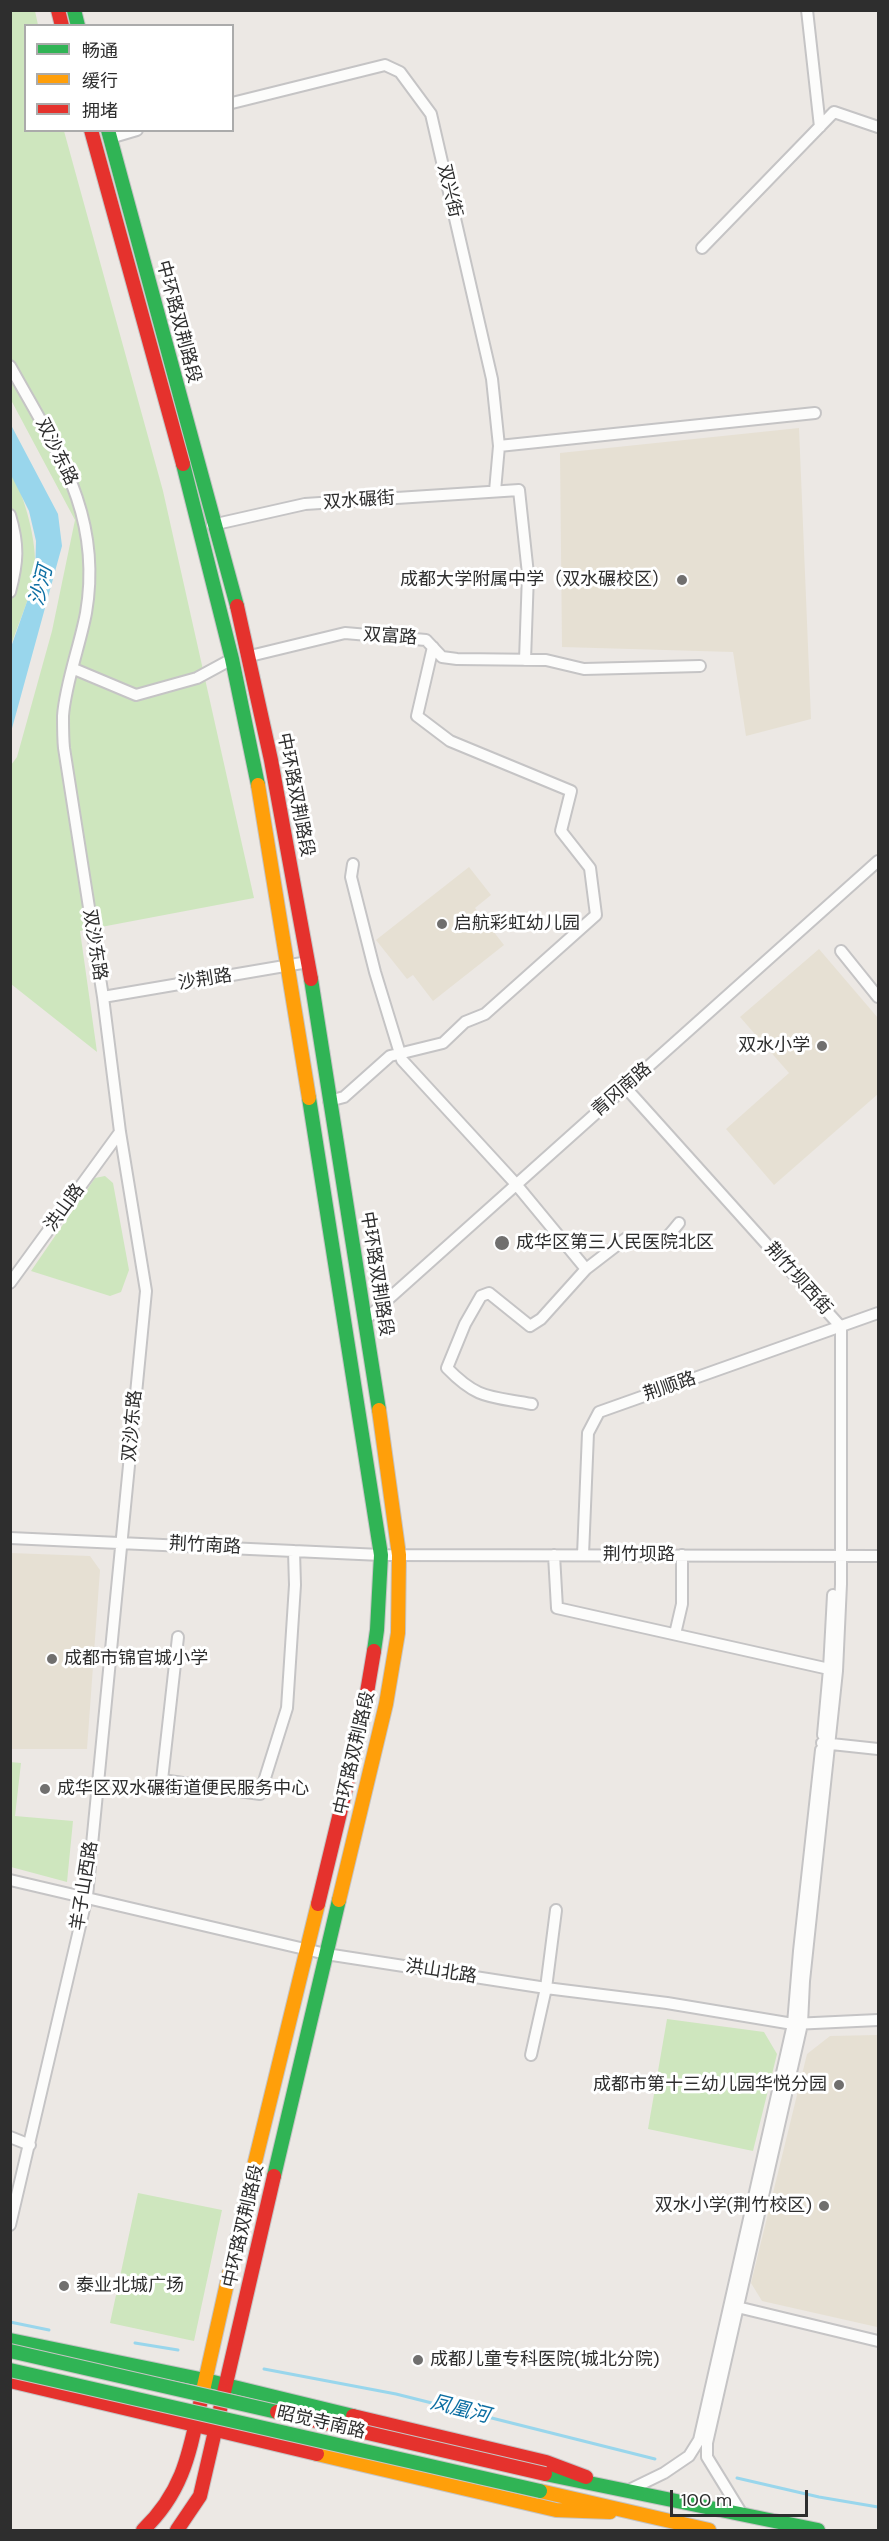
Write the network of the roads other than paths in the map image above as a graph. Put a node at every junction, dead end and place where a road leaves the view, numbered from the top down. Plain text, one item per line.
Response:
1 (807, 10) edge
2 (234, 103) edge
3 (820, 126) junction
4 (879, 127) edge
5 (92, 132) edge
6 (109, 134) edge
7 (702, 248) dead end
8 (10, 366) edge
9 (815, 413) dead end
10 (499, 446) junction
11 (495, 491) junction
12 (10, 515) edge
13 (215, 524) junction
14 (201, 528) junction
15 (10, 592) edge
16 (433, 647) junction
17 (250, 656) junction
18 (232, 659) junction
19 (525, 660) junction
20 (700, 666) dead end
21 (74, 669) junction
22 (879, 861) edge
23 (353, 864) dead end
24 (842, 951) dead end
25 (308, 962) junction
26 (287, 967) junction
27 (879, 996) edge
28 (103, 997) junction
29 (400, 1053) junction
30 (626, 1088) junction
31 (329, 1101) junction
32 (120, 1132) junction
33 (515, 1183) junction
34 (679, 1223) dead end
35 (586, 1269) junction
36 (10, 1283) edge
37 (879, 1313) edge
38 (366, 1319) junction
39 (841, 1327) junction
40 (532, 1404) dead end
41 (10, 1538) edge
42 (122, 1542) junction
43 (294, 1551) junction
44 (381, 1555) junction
45 (399, 1555) junction
46 (554, 1555) junction
47 (583, 1555) junction
48 (682, 1555) junction
49 (839, 1556) junction
50 (879, 1556) edge
51 (675, 1634) junction
52 (178, 1637) dead end
53 (829, 1669) junction
54 (826, 1743) junction
55 (879, 1749) edge
56 (10, 1880) edge
57 (87, 1896) junction
58 (556, 1910) dead end
59 (307, 1950) junction
60 (326, 1954) junction
61 (546, 1988) junction
62 (879, 2020) edge
63 (798, 2024) junction
64 (531, 2055) dead end
65 (10, 2137) edge
66 (30, 2145) junction
67 (10, 2225) edge
68 (734, 2307) junction
69 (10, 2340) edge
70 (879, 2341) edge
71 (10, 2351) edge
72 (10, 2370) edge
73 (205, 2380) junction
74 (10, 2381) edge
75 (225, 2386) junction
76 (196, 2424) junction
77 (217, 2429) junction
78 (614, 2488) junction
79 (629, 2490) junction
80 (624, 2512) junction
81 (742, 2514) junction
82 (143, 2530) edge
83 (177, 2530) edge
84 (709, 2530) edge
85 (818, 2530) edge

1 - 3 street
2 - 10 street, 双兴街
3 - 4 street
3 - 7 street
5 - 14 main road, 中环路双荆路段
6 - 13 main road, 中环路双荆路段
8 - 21 street, 双沙东路
9 - 10 street
10 - 11 street, 双兴街
11 - 13 street, 双水碾街
11 - 19 street, 双水碾街
12 - 15 street
13 - 14 street, 双水碾街
13 - 17 main road, 中环路双荆路段
14 - 18 main road, 中环路双荆路段
16 - 17 street, 双富路
16 - 19 street, 双富路
16 - 29 street
17 - 25 main road, 中环路双荆路段
18 - 21 street
18 - 26 main road, 中环路双荆路段
19 - 20 street, 双富路
21 - 28 street, 双沙东路
22 - 30 street, 青冈南路
23 - 29 street
24 - 27 street
25 - 26 street, 沙荆路
25 - 31 main road, 中环路双荆路段
26 - 28 street, 沙荆路
26 - 44 main road, 中环路双荆路段
28 - 32 street, 双沙东路
29 - 31 street
29 - 33 street
30 - 33 street, 青冈南路
30 - 39 street, 荆竹坝西街
31 - 38 main road, 中环路双荆路段
32 - 36 street, 洪山路
32 - 42 street, 双沙东路
33 - 35 street
33 - 38 street, 青冈南路
34 - 35 street
35 - 40 street
37 - 39 street, 荆顺路
38 - 45 main road, 中环路双荆路段
39 - 47 street, 荆顺路
39 - 49 street, 荆竹坝西街
41 - 42 street, 荆竹南路
42 - 43 street, 荆竹南路
42 - 57 street, 羊子山西路
43 - 44 street, 荆竹南路
43 - 52 street
44 - 45 street, 荆竹南路
44 - 59 main road, 中环路双荆路段
45 - 46 street, 荆竹坝路
45 - 60 main road, 中环路双荆路段
46 - 47 street, 荆竹坝路
46 - 51 street
47 - 48 street, 荆竹坝路
48 - 49 street, 荆竹坝路
48 - 51 street
49 - 50 street, 荆竹坝路
49 - 53 street
49 - 54 street
51 - 53 street
53 - 54 street
54 - 55 street
54 - 63 street
56 - 57 street, 洪山北路
57 - 59 street, 洪山北路
57 - 66 street, 羊子山西路
58 - 61 street
59 - 60 street, 洪山北路
59 - 73 main road, 中环路双荆路段
60 - 61 street, 洪山北路
60 - 75 main road, 中环路双荆路段
61 - 63 street, 洪山北路
61 - 64 street
62 - 63 street, 洪山北路
63 - 68 street
65 - 66 street
66 - 67 street, 羊子山西路
68 - 70 street
68 - 79 street
68 - 81 street
69 - 73 main road, 昭觉寺南路
71 - 78 main road, 昭觉寺南路, bridge
72 - 80 main road, 昭觉寺南路, bridge
73 - 75 main road, 昭觉寺南路
73 - 76 main road, 中环路双荆路段
74 - 76 main road, 昭觉寺南路
75 - 77 main road, 中环路双荆路段
75 - 78 main road, 昭觉寺南路
76 - 77 main road, 昭觉寺南路
76 - 82 main road, 中环路双荆路段
77 - 80 main road, 昭觉寺南路
77 - 83 main road, 中环路双荆路段
78 - 79 main road, 昭觉寺南路
79 - 81 main road, 昭觉寺南路
80 - 84 main road, 昭觉寺南路
81 - 85 main road, 昭觉寺南路

